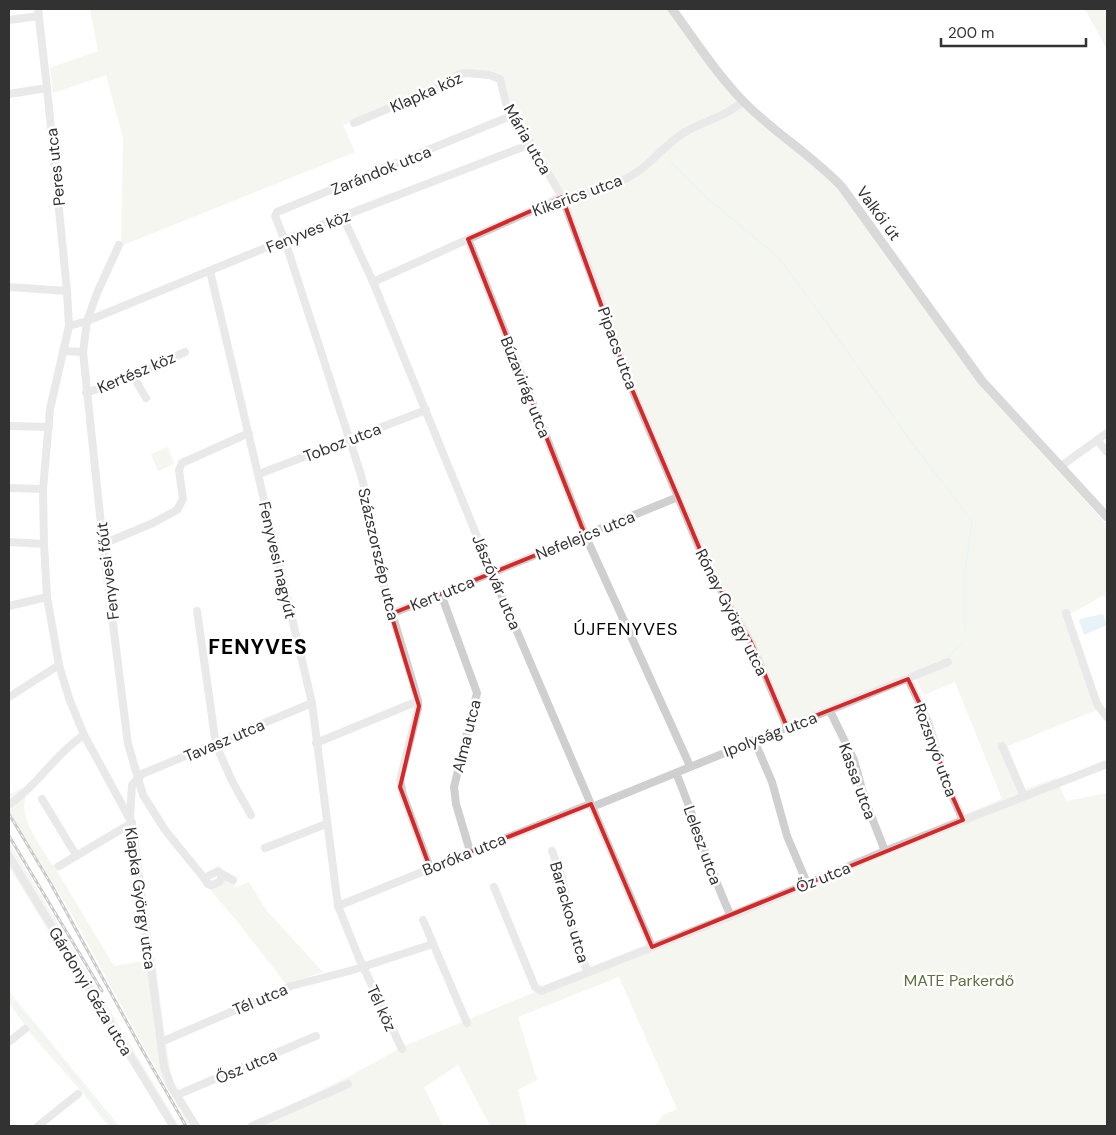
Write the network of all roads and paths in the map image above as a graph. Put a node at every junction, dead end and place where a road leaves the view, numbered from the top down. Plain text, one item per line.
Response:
1 (672, 9) edge
2 (38, 12) edge
3 (9, 20) edge
4 (500, 79) joint
5 (47, 88) junction
6 (9, 94) edge
7 (743, 101) junction
8 (513, 115) junction
9 (354, 123) dead end
10 (531, 144) junction
11 (562, 197) junction
12 (344, 217) junction
13 (468, 239) junction
14 (285, 240) junction
15 (119, 245) dead end
16 (210, 271) junction
17 (373, 282) junction
18 (9, 287) edge
19 (67, 291) junction
20 (87, 321) junction
21 (68, 326) junction
22 (63, 351) junction
23 (83, 352) junction
24 (184, 352) dead end
25 (133, 376) junction
26 (86, 393) junction
27 (146, 398) dead end
28 (426, 410) junction
29 (9, 426) edge
30 (49, 427) junction
31 (249, 433) junction
32 (1107, 433) edge
33 (350, 439) junction
34 (1098, 440) junction
35 (1107, 452) edge
36 (1061, 466) junction
37 (258, 474) junction
38 (9, 488) edge
39 (43, 489) junction
40 (678, 497) junction
41 (1107, 517) edge
42 (585, 535) junction
43 (9, 542) edge
44 (44, 544) junction
45 (103, 544) junction
46 (492, 573) junction
47 (441, 594) junction
48 (47, 597) junction
49 (9, 606) edge
50 (197, 611) dead end
51 (391, 614) junction
52 (1066, 614) dead end
53 (948, 662) dead end
54 (59, 665) junction
55 (908, 679) junction
56 (9, 697) edge
57 (418, 701) junction
58 (312, 703) junction
59 (830, 711) junction
60 (1107, 717) edge
61 (787, 727) junction
62 (84, 735) junction
63 (754, 740) junction
64 (316, 743) junction
65 (216, 745) junction
66 (1002, 746) dead end
67 (1107, 764) edge
68 (690, 766) junction
69 (676, 773) junction
70 (137, 778) junction
71 (1024, 796) junction
72 (42, 799) dead end
73 (10, 804) dead end
74 (591, 806) junction
75 (251, 815) dead end
76 (131, 820) junction
77 (963, 820) junction
78 (326, 824) junction
79 (265, 848) dead end
80 (470, 851) junction
81 (552, 851) dead end
82 (885, 851) junction
83 (76, 855) junction
84 (9, 856) edge
85 (58, 866) dead end
86 (430, 868) junction
87 (233, 880) dead end
88 (807, 883) junction
89 (494, 887) dead end
90 (338, 906) junction
91 (732, 916) junction
92 (423, 920) dead end
93 (433, 944) junction
94 (652, 947) junction
95 (363, 966) junction
96 (588, 972) junction
97 (467, 1023) dead end
98 (25, 1029) dead end
99 (316, 1036) dead end
100 (9, 1042) edge
101 (161, 1042) junction
102 (402, 1050) dead end
103 (348, 1084) dead end
104 (78, 1094) dead end
105 (177, 1096) junction
106 (38, 1126) edge
107 (173, 1126) edge
108 (196, 1126) edge
109 (252, 1126) edge

1 - 7 main road, Valkói út
2 - 3 street
2 - 5 street, Peres utca
4 - 8 street, Mária utca
4 - 9 street, Klapka köz
5 - 6 street
5 - 19 street, Peres utca
7 - 11 street, Kikerics utca
7 - 36 main road, Valkói út
8 - 10 street, Mária utca
8 - 14 street, Zarándok utca
10 - 11 street, Mária utca
10 - 12 street, Fenyves köz
11 - 13 street, Kikerics utca
11 - 40 street, Pipacs utca
12 - 14 street, Fenyves köz
12 - 17 street, Jászóvár utca
13 - 17 street, Kikerics utca
13 - 42 street, Búzavirág utca
14 - 16 street, Fenyves köz
14 - 33 street, Százszorszép utca
15 - 20 street
16 - 20 street, Fenyves köz
16 - 31 street, Fenyvesi nagyút
17 - 28 street, Jászóvár utca
18 - 19 street
19 - 21 street, Peres utca
20 - 21 street
20 - 23 street, Fenyvesi főút
21 - 22 street, Klapka György utca
22 - 23 street
22 - 30 street, Klapka György utca
23 - 26 street, Fenyvesi főút
24 - 25 street, Kertész köz
25 - 26 street, Kertész köz
25 - 27 street
26 - 45 street, Fenyvesi főút
28 - 33 street, Toboz utca
28 - 46 street, Jászóvár utca
29 - 30 street
30 - 39 street, Klapka György utca
31 - 37 street, Fenyvesi nagyút
31 - 45 street
32 - 34 street
33 - 37 street, Toboz utca
33 - 51 street, Százszorszép utca
34 - 35 street
34 - 36 street
36 - 41 main road, Valkói út
37 - 58 street, Fenyvesi nagyút
38 - 39 street
39 - 44 street, Klapka György utca
40 - 42 street, Nefelejcs utca
40 - 61 street, Rónay György utca
42 - 46 street, Nefelejcs utca
42 - 68 street, Búzavirág utca
43 - 44 street
44 - 48 street, Klapka György utca
45 - 70 street, Fenyvesi főút
46 - 47 street, Kert utca
46 - 74 street, Jászóvár utca
47 - 51 street, Kert utca
47 - 80 street, Alma utca
48 - 49 street
48 - 54 street, Klapka György utca
50 - 65 street
51 - 57 street, Százszorszép utca
52 - 60 street
53 - 55 street, Ipolyság utca
54 - 56 street
54 - 62 street, Klapka György utca
55 - 59 street, Ipolyság utca
55 - 77 street, Rozsnyó utca
57 - 64 street
57 - 86 street, Százszorszép utca
58 - 64 street, Fenyvesi nagyút
58 - 65 street, Tavasz utca
59 - 61 street, Ipolyság utca
59 - 82 street, Kassa utca
61 - 63 street, Ipolyság utca
62 - 73 street
62 - 76 street, Klapka György utca
63 - 68 street, Ipolyság utca
63 - 88 street
64 - 78 street, Fenyvesi nagyút
65 - 70 street, Tavasz utca
65 - 75 street
66 - 71 street
67 - 71 street, Őz utca
68 - 69 street, Ipolyság utca
69 - 74 street, Ipolyság utca
69 - 91 street, Lelesz utca
70 - 76 street
70 - 87 street, Fenyvesi főút
71 - 77 street, Őz utca
72 - 83 street
74 - 80 street, Boróka utca
74 - 94 street, Jászóvár utca
76 - 83 street
76 - 101 street, Klapka György utca
77 - 82 street, Őz utca
78 - 79 street
78 - 90 street, Fenyvesi nagyút
80 - 86 street, Boróka utca
81 - 96 street, Barackos utca
82 - 88 street, Őz utca
83 - 85 street
84 - 107 street, Gárdonyi Géza utca
86 - 90 street, Boróka utca
88 - 91 street, Őz utca
89 - 96 street, Őz utca
90 - 95 street, Fenyvesi nagyút
91 - 94 street, Őz utca
92 - 93 street
93 - 95 street, Tél utca
93 - 97 street
94 - 96 street, Őz utca
95 - 101 street, Tél utca
95 - 102 street, Tél köz
98 - 100 street
99 - 105 street, Ősz utca
101 - 105 street, Klapka György utca
103 - 109 street
104 - 106 street
105 - 108 street, Klapka György utca

